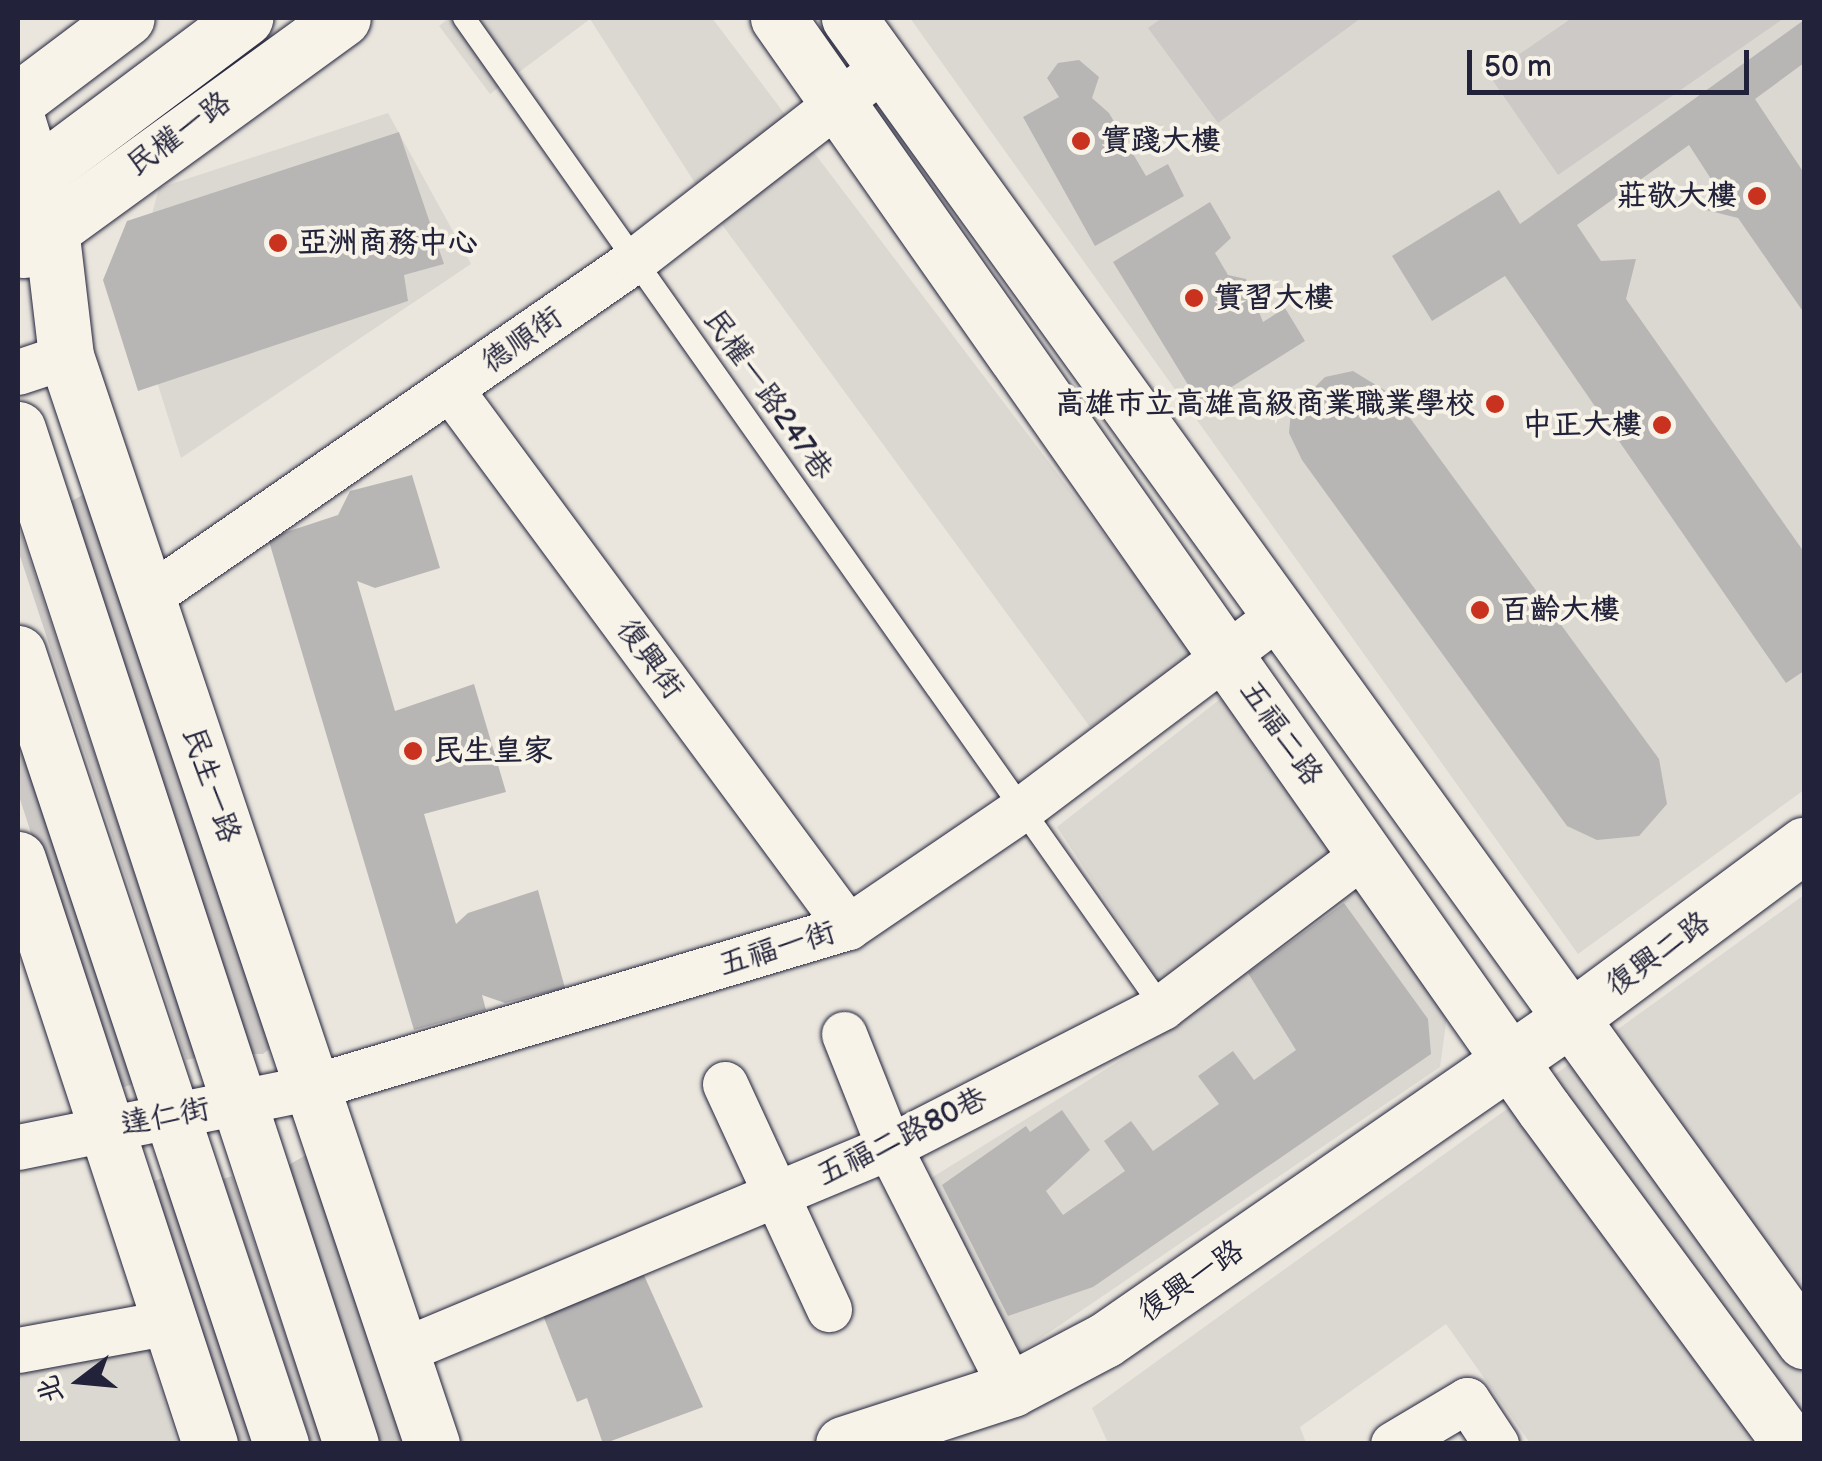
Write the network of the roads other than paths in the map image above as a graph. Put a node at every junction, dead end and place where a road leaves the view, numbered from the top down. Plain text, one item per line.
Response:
1 (127, 18) edge
2 (245, 18) edge
3 (343, 18) edge
4 (464, 18) edge
5 (778, 18) edge
6 (849, 18) edge
7 (884, 67) junction
8 (18, 100) edge
9 (840, 102) junction
10 (18, 122) edge
11 (31, 211) edge
12 (636, 260) junction
13 (42, 364) edge
14 (451, 390) junction
15 (18, 428) edge
16 (148, 597) junction
17 (1278, 616) junction
18 (18, 653) edge
19 (1226, 654) junction
20 (1023, 808) junction
21 (1804, 844) edge
22 (1365, 853) junction
23 (18, 859) edge
24 (848, 928) junction
25 (1162, 1007) junction
26 (1568, 1020) junction
27 (844, 1034) dead end
28 (1510, 1060) junction
29 (725, 1084) dead end
30 (312, 1087) junction
31 (236, 1103) junction
32 (173, 1116) junction
33 (108, 1129) junction
34 (18, 1148) edge
35 (889, 1148) junction
36 (777, 1196) junction
37 (829, 1308) dead end
38 (170, 1322) junction
39 (1804, 1341) edge
40 (18, 1350) edge
41 (401, 1351) junction
42 (1012, 1389) junction
43 (1783, 1431) edge
44 (210, 1444) edge
45 (281, 1444) edge
46 (351, 1444) edge
47 (432, 1444) edge
48 (842, 1444) edge
49 (1393, 1444) edge
50 (1496, 1444) edge

1 - 8 street
2 - 11 street, 民權一路
3 - 11 street, 民權一路
4 - 12 lane, 民權一路247巷
5 - 9 street, 五福二路
6 - 7 street
7 - 9 street, 德順街
7 - 17 street
9 - 12 street, 德順街
9 - 19 street, 五福二路
10 - 11 street, 民生一路
11 - 13 street, 民生一路
12 - 14 street, 德順街
12 - 20 lane, 民權一路247巷
13 - 16 street, 民生一路
14 - 16 street, 德順街
14 - 24 street, 復興街
15 - 31 street
16 - 30 street, 民生一路
17 - 19 street, 五福一街
17 - 26 street
18 - 32 street
19 - 20 street, 五福一街
19 - 22 street, 五福二路
20 - 24 street, 五福一街
20 - 25 lane, 民權一路247巷
21 - 26 street, 復興二路
22 - 25 street, 五福二路80巷
22 - 28 street, 五福二路
23 - 33 street
24 - 30 street, 五福一街
25 - 35 street, 五福二路80巷
26 - 28 street, 復興二路
26 - 39 street
27 - 35 street
28 - 42 street, 復興一路
28 - 43 street, 五福二路
29 - 36 street
30 - 31 street, 達仁街
30 - 41 street, 民生一路
31 - 32 street, 達仁街
31 - 46 street
32 - 33 street, 達仁街
32 - 45 street
33 - 34 street, 達仁街
33 - 38 street
35 - 36 street, 五福二路80巷
35 - 42 street
36 - 37 street
36 - 41 street, 五福二路80巷
38 - 40 street
38 - 44 street
41 - 47 street, 民生一路
42 - 48 street, 復興一路
49 - 50 street

